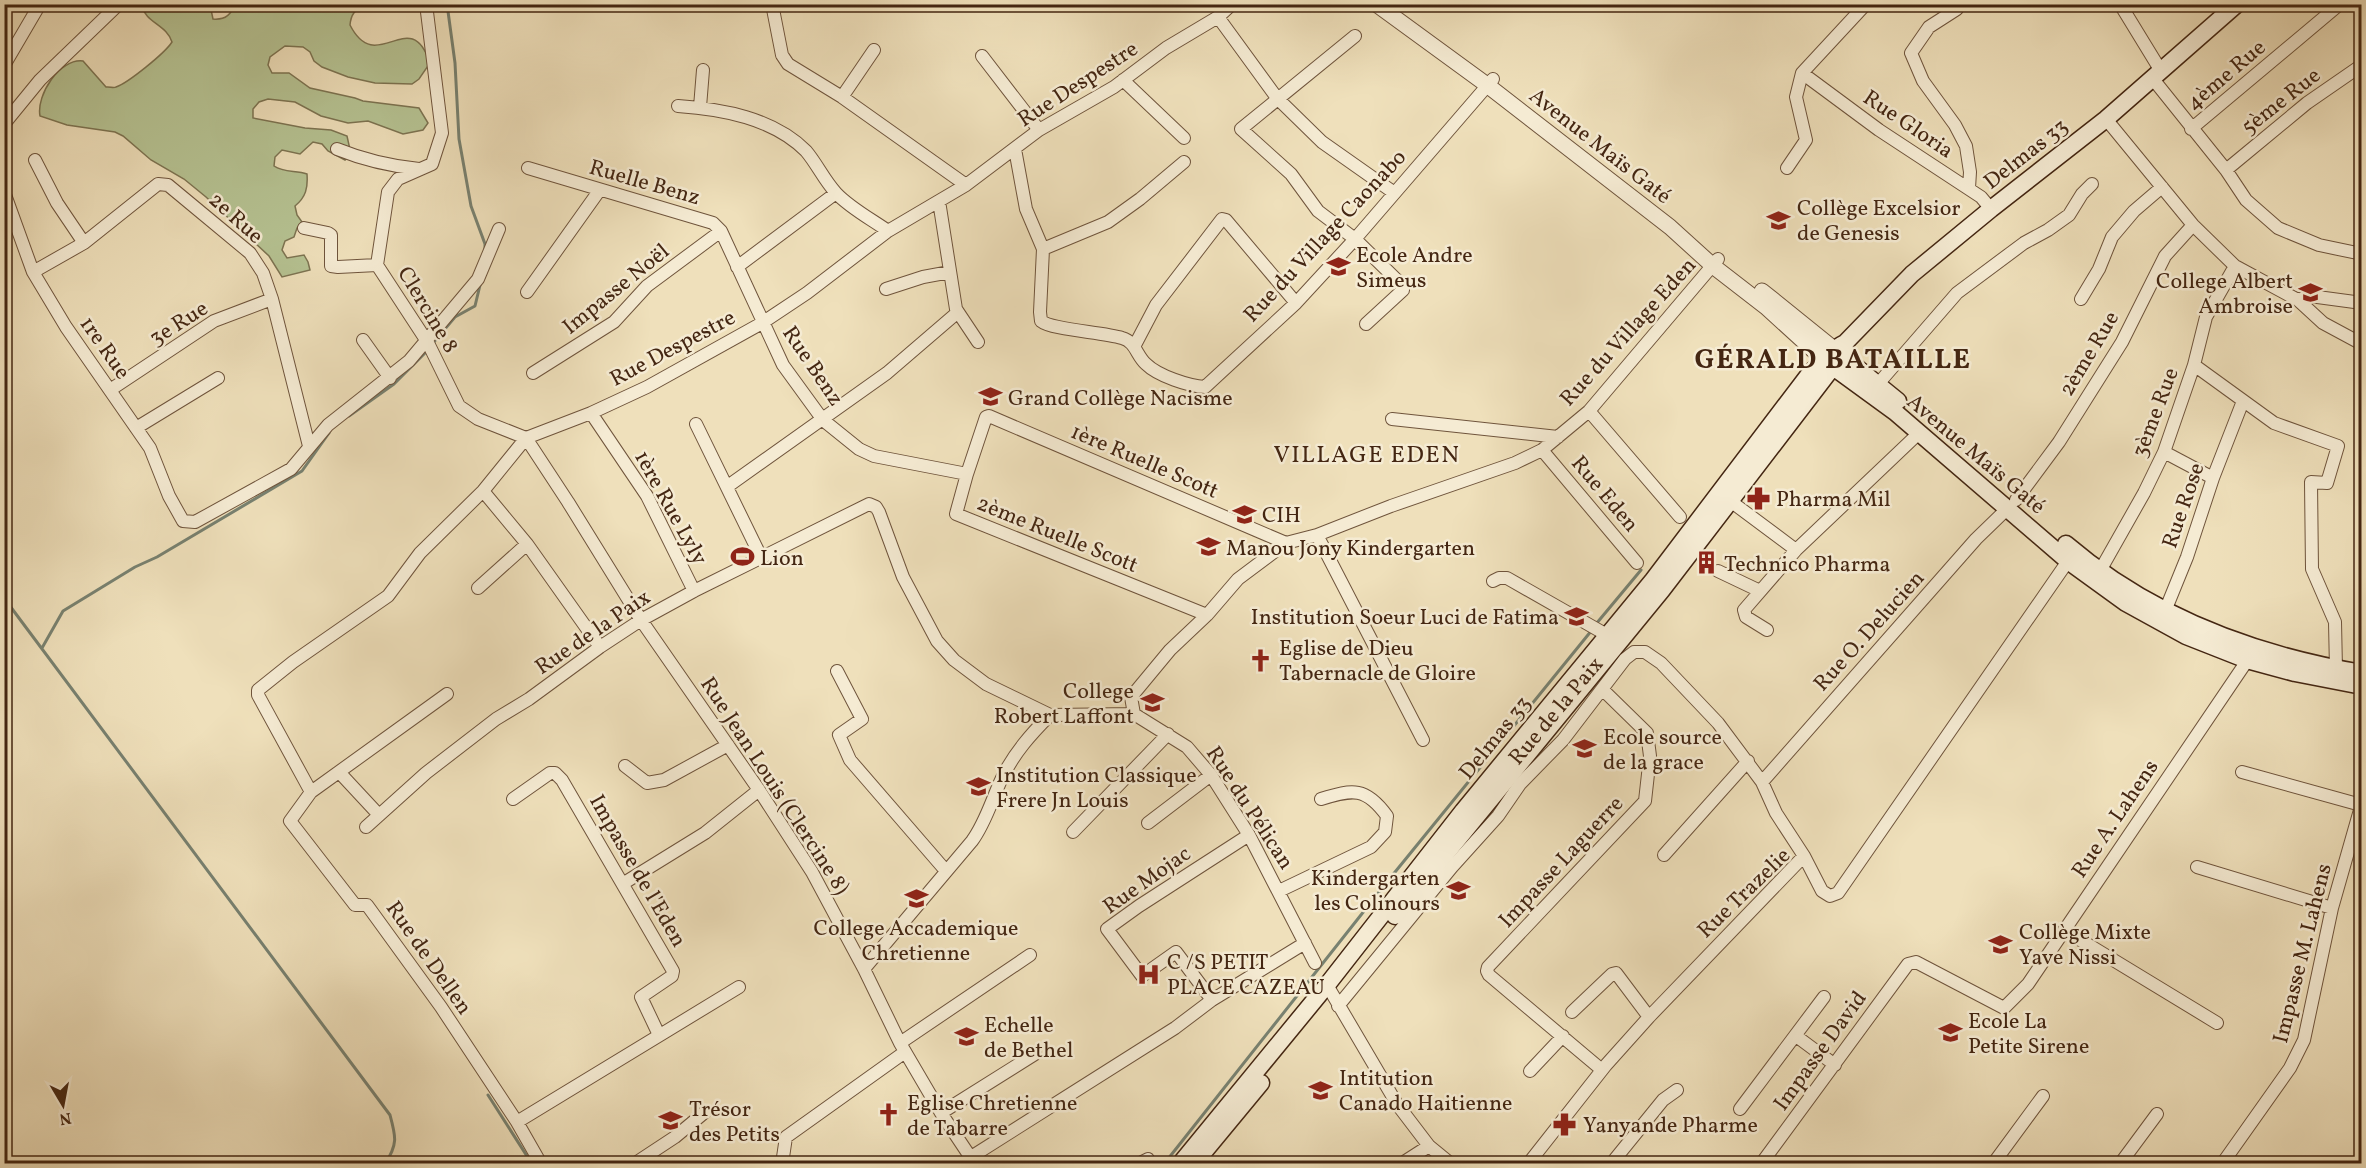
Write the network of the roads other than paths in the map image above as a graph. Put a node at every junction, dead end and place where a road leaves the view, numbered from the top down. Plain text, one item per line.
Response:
1 (40, 4) edge
2 (119, 4) edge
3 (426, 4) edge
4 (772, 4) edge
5 (1232, 4) edge
6 (1376, 4) edge
7 (1392, 4) edge
8 (1866, 4) edge
9 (2120, 4) edge
10 (2237, 4) edge
11 (2340, 4) edge
12 (1958, 9) dead end
13 (1218, 17) junction
14 (1355, 36) dead end
15 (874, 51) dead end
16 (982, 56) dead end
17 (6, 62) edge
18 (2361, 65) edge
19 (703, 70) dead end
20 (1802, 73) junction
21 (2157, 75) junction
22 (1123, 80) junction
23 (1490, 82) junction
24 (842, 97) junction
25 (1277, 98) junction
26 (678, 106) dead end
27 (700, 107) junction
28 (2106, 118) junction
29 (4, 124) edge
30 (2191, 129) junction
31 (1039, 130) junction
32 (1184, 138) dead end
33 (337, 149) dead end
34 (1015, 149) junction
35 (35, 160) dead end
36 (1184, 162) dead end
37 (528, 168) dead end
38 (1787, 168) dead end
39 (423, 170) junction
40 (2226, 170) junction
41 (2092, 184) dead end
42 (966, 185) junction
43 (2162, 187) junction
44 (1969, 188) junction
45 (598, 190) junction
46 (4, 192) edge
47 (1393, 192) junction
48 (836, 194) junction
49 (939, 201) junction
50 (1991, 208) junction
51 (2193, 225) junction
52 (304, 228) dead end
53 (499, 229) dead end
54 (721, 231) junction
55 (888, 231) junction
56 (1354, 239) junction
57 (84, 243) junction
58 (1043, 249) junction
59 (2361, 254) edge
60 (1716, 262) junction
61 (377, 265) junction
62 (2235, 266) junction
63 (737, 267) junction
64 (33, 272) junction
65 (950, 273) junction
66 (886, 289) dead end
67 (527, 292) dead end
68 (272, 298) junction
69 (2081, 299) dead end
70 (2298, 300) junction
71 (1296, 303) junction
72 (2361, 303) edge
73 (958, 312) junction
74 (762, 323) junction
75 (1366, 324) dead end
76 (363, 340) dead end
77 (978, 342) dead end
78 (2361, 344) edge
79 (429, 345) junction
80 (1135, 345) junction
81 (1835, 354) junction
82 (2194, 365) junction
83 (533, 373) dead end
84 (218, 378) dead end
85 (390, 378) junction
86 (1878, 384) junction
87 (110, 390) junction
88 (2242, 400) junction
89 (1588, 411) junction
90 (591, 413) junction
91 (987, 416) joint
92 (1392, 419) dead end
93 (823, 420) junction
94 (696, 424) dead end
95 (136, 428) junction
96 (1919, 433) junction
97 (1558, 437) junction
98 (526, 438) junction
99 (309, 446) junction
100 (1542, 450) junction
101 (2164, 452) junction
102 (967, 474) junction
103 (2213, 478) junction
104 (728, 486) junction
105 (483, 491) junction
106 (1729, 500) junction
107 (2012, 504) junction
108 (1680, 517) dead end
109 (1317, 535) junction
110 (1286, 543) junction
111 (527, 544) junction
112 (1796, 550) junction
113 (761, 557) junction
114 (2068, 561) junction
115 (1637, 563) dead end
116 (2101, 569) junction
117 (1718, 571) dead end
118 (1493, 581) dead end
119 (478, 588) dead end
120 (694, 591) junction
121 (1760, 591) junction
122 (1207, 615) junction
123 (2163, 616) junction
124 (641, 620) junction
125 (1767, 630) dead end
126 (1607, 635) junction
127 (600, 647) junction
128 (2251, 654) junction
129 (2336, 669) junction
130 (837, 671) dead end
131 (2361, 673) edge
132 (2361, 686) edge
133 (1602, 689) junction
134 (447, 694) dead end
135 (1134, 714) junction
136 (1050, 715) junction
137 (1168, 734) junction
138 (1423, 740) dead end
139 (728, 745) junction
140 (1748, 761) junction
141 (625, 765) dead end
142 (339, 772) junction
143 (2242, 772) dead end
144 (1211, 776) junction
145 (1762, 782) junction
146 (759, 790) junction
147 (311, 792) junction
148 (513, 799) dead end
149 (1321, 799) dead end
150 (2361, 804) edge
151 (379, 815) junction
152 (1148, 823) dead end
153 (366, 827) dead end
154 (1073, 832) dead end
155 (1250, 835) junction
156 (1664, 855) dead end
157 (1804, 856) junction
158 (2197, 867) dead end
159 (946, 871) junction
160 (624, 883) junction
161 (1279, 891) junction
162 (2332, 908) junction
163 (2064, 930) junction
164 (1305, 943) junction
165 (1030, 955) dead end
166 (1912, 962) joint
167 (1315, 963) dead end
168 (864, 969) junction
169 (738, 987) dead end
170 (1332, 996) junction
171 (1824, 997) dead end
172 (1212, 1000) junction
173 (1572, 1012) dead end
174 (1649, 1017) junction
175 (2217, 1023) dead end
176 (659, 1035) junction
177 (1563, 1036) junction
178 (1796, 1036) junction
179 (902, 1047) junction
180 (1035, 1054) dead end
181 (1835, 1065) junction
182 (1602, 1070) junction
183 (1530, 1071) dead end
184 (1677, 1090) dead end
185 (2043, 1096) dead end
186 (1740, 1109) dead end
187 (705, 1112) dead end
188 (941, 1113) junction
189 (2157, 1114) dead end
190 (517, 1122) junction
191 (1429, 1146) junction
192 (969, 1162) edge
193 (541, 1164) edge
194 (634, 1164) edge
195 (782, 1164) edge
196 (1180, 1164) edge
197 (1194, 1164) edge
198 (1401, 1164) edge
199 (1451, 1164) edge
200 (1528, 1164) edge
201 (1611, 1164) edge
202 (1761, 1164) edge
203 (1993, 1164) edge
204 (2120, 1164) edge
205 (2223, 1164) edge

1 - 17 street
2 - 29 street
3 - 39 street
4 - 24 street
5 - 13 street, Rue Despestre
6 - 23 street, Avenue Maïs Gaté
7 - 23 street, Avenue Maïs Gaté
8 - 20 street
9 - 21 street
10 - 21 main road, Delmas 33
11 - 30 street, 4ème Rue
12 - 44 street
13 - 22 street, Rue Despestre
13 - 25 street
14 - 25 street
15 - 24 street
16 - 31 street
18 - 40 street, 5ème Rue
19 - 27 street
20 - 38 street
20 - 44 street, Rue Gloria
21 - 28 main road, Delmas 33
21 - 30 street
22 - 31 street, Rue Despestre
22 - 32 street
23 - 47 street, Rue du Village Caonabo
23 - 60 street, Avenue Maïs Gaté
24 - 42 street
25 - 47 street
25 - 56 street
26 - 27 street
27 - 48 street
28 - 43 street
28 - 50 main road, Delmas 33
30 - 40 street
31 - 34 street, Rue Despestre
33 - 39 street
34 - 42 street, Rue Despestre
34 - 58 street
35 - 57 street
36 - 58 street
37 - 45 street, Ruelle Benz
39 - 61 street, Clercine 8
40 - 59 street
41 - 86 street
42 - 49 street, Rue Despestre
43 - 51 street
43 - 69 street
44 - 50 street, Rue Gloria
45 - 54 street, Ruelle Benz
45 - 67 street
46 - 64 street, 1re Rue
47 - 56 street, Rue du Village Caonabo
48 - 55 street
48 - 63 street
49 - 55 street, Rue Despestre
49 - 65 street
50 - 81 main road, Delmas 33
51 - 62 street
51 - 107 street, 2ème Rue
52 - 61 street
53 - 79 street
54 - 63 street, Ruelle Benz
54 - 83 street, Impasse Noël
55 - 74 street, Rue Despestre
56 - 71 street, Rue du Village Caonabo
56 - 75 street
57 - 64 street, 2e Rue
57 - 68 street, 2e Rue
58 - 80 street
60 - 81 street, Avenue Maïs Gaté
60 - 89 street, Rue du Village Eden
61 - 79 street, Clercine 8
62 - 70 street
62 - 82 street, 3ème Rue
63 - 74 street, Ruelle Benz
64 - 87 street, 1re Rue
65 - 66 street
65 - 73 street
68 - 87 street, 3e Rue
68 - 99 street, 2e Rue
70 - 72 street
70 - 78 street
71 - 80 street, Rue du Village Caonabo
71 - 80 street
73 - 77 street
73 - 93 street
74 - 90 street, Rue Despestre
74 - 93 street, Rue Benz
76 - 85 street
79 - 85 street
79 - 98 street, Clercine 8
81 - 86 main road, Avenue Maïs Gaté
81 - 96 main road, Avenue Maïs Gaté
81 - 106 main road, Delmas 33
81 - 126 main road, Delmas 33
82 - 88 street
82 - 101 street, 3ème Rue
84 - 95 street
85 - 99 street
86 - 107 main road, Avenue Maïs Gaté
87 - 95 street, 1re Rue
88 - 103 street, Rue Rose
88 - 129 street
89 - 97 street, Rue du Village Eden
89 - 108 street
90 - 98 street, Rue Despestre
90 - 120 street, 1ère Rue Lyly
91 - 102 street, 2ème Ruelle Scott
91 - 110 street, 1ère Ruelle Scott
92 - 97 street
93 - 102 street, Rue Benz
93 - 104 street
94 - 104 street
95 - 99 street, 1re Rue
96 - 107 main road, Avenue Maïs Gaté
96 - 112 street
97 - 100 street, Rue du Village Eden
98 - 105 street, Rue Despestre
98 - 124 street, Rue Jean Louis (Clercine 8)
100 - 109 street, Rue du Village Eden
100 - 115 street, Rue Eden
101 - 103 street
101 - 116 street, 3ème Rue
102 - 122 street, 2ème Ruelle Scott
103 - 123 street, Rue Rose
104 - 113 street
105 - 111 street
105 - 147 street, Rue Despestre
106 - 112 street
106 - 170 main road, Delmas 33
107 - 114 main road, Avenue Maïs Gaté
107 - 116 main road, Avenue Maïs Gaté
107 - 145 street, Rue O. Delucien
109 - 110 street, Rue du Village Eden
109 - 138 street
110 - 122 street, Rue du Village Eden
111 - 119 street
111 - 127 street
112 - 121 street
113 - 120 street, Rue de la Paix
113 - 136 street, Rue de la Paix
114 - 123 main road, Avenue Maïs Gaté
114 - 157 street, Rue Trazelie
116 - 123 main road, Avenue Maïs Gaté
117 - 121 street
118 - 126 street
120 - 124 street, Rue de la Paix
121 - 125 street
122 - 135 street, Rue du Village Eden
123 - 128 main road, Avenue Maïs Gaté
124 - 127 street, Rue de la Paix
124 - 139 street, Rue Jean Louis (Clercine 8)
126 - 170 main road, Delmas 33
127 - 151 street, Rue de la Paix
128 - 129 main road, Avenue Maïs Gaté
128 - 132 main road, Avenue Maïs Gaté
128 - 163 street, Rue A. Lahens
129 - 131 main road, Avenue Maïs Gaté
130 - 159 street
133 - 140 street, Rue de la Paix
133 - 170 street, Rue de la Paix
133 - 177 street, Impasse Laguerre
134 - 142 street
135 - 136 street
135 - 137 street, Rue du Pélican
136 - 159 street
137 - 144 street, Rue du Pélican
137 - 154 street
139 - 141 street
139 - 146 street, Rue Jean Louis (Clercine 8)
140 - 145 street, Rue de la Paix
140 - 156 street
142 - 147 street
142 - 151 street
143 - 150 street
144 - 152 street
144 - 155 street, Rue du Pélican
145 - 157 street, Rue de la Paix
146 - 160 street
146 - 168 street, Rue Jean Louis (Clercine 8)
147 - 190 street, Rue de Dellen
148 - 160 street, Impasse de l'Eden
149 - 161 street
150 - 162 street, Impasse M. Lahens
151 - 153 street, Rue de la Paix
155 - 161 street, Rue du Pélican
155 - 172 street, Rue Mojac
157 - 174 street, Rue Trazelie
158 - 162 street
159 - 168 street
160 - 176 street, Impasse de l'Eden
161 - 164 street, Rue du Pélican
162 - 205 street, Impasse M. Lahens
163 - 166 street, Rue A. Lahens
163 - 175 street
164 - 167 street, Rue du Pélican
164 - 172 street
165 - 179 street
166 - 181 street, Impasse David
168 - 179 street, Rue Jean Louis (Clercine 8)
169 - 176 street
170 - 191 street
170 - 196 main road, Delmas 33
170 - 197 main road, Delmas 33
171 - 178 street
172 - 192 street
173 - 174 street
174 - 182 street, Rue Trazelie
176 - 190 street
177 - 182 street
177 - 183 street
178 - 181 street
178 - 186 street
179 - 188 street, Rue Jean Louis (Clercine 8)
179 - 195 street
180 - 188 street
181 - 202 street, Impasse David
182 - 200 street, Rue Trazelie
184 - 201 street
185 - 203 street
187 - 194 street
188 - 192 street, Rue Jean Louis (Clercine 8)
189 - 204 street
190 - 193 street, Rue de Dellen
191 - 198 street
191 - 199 street

